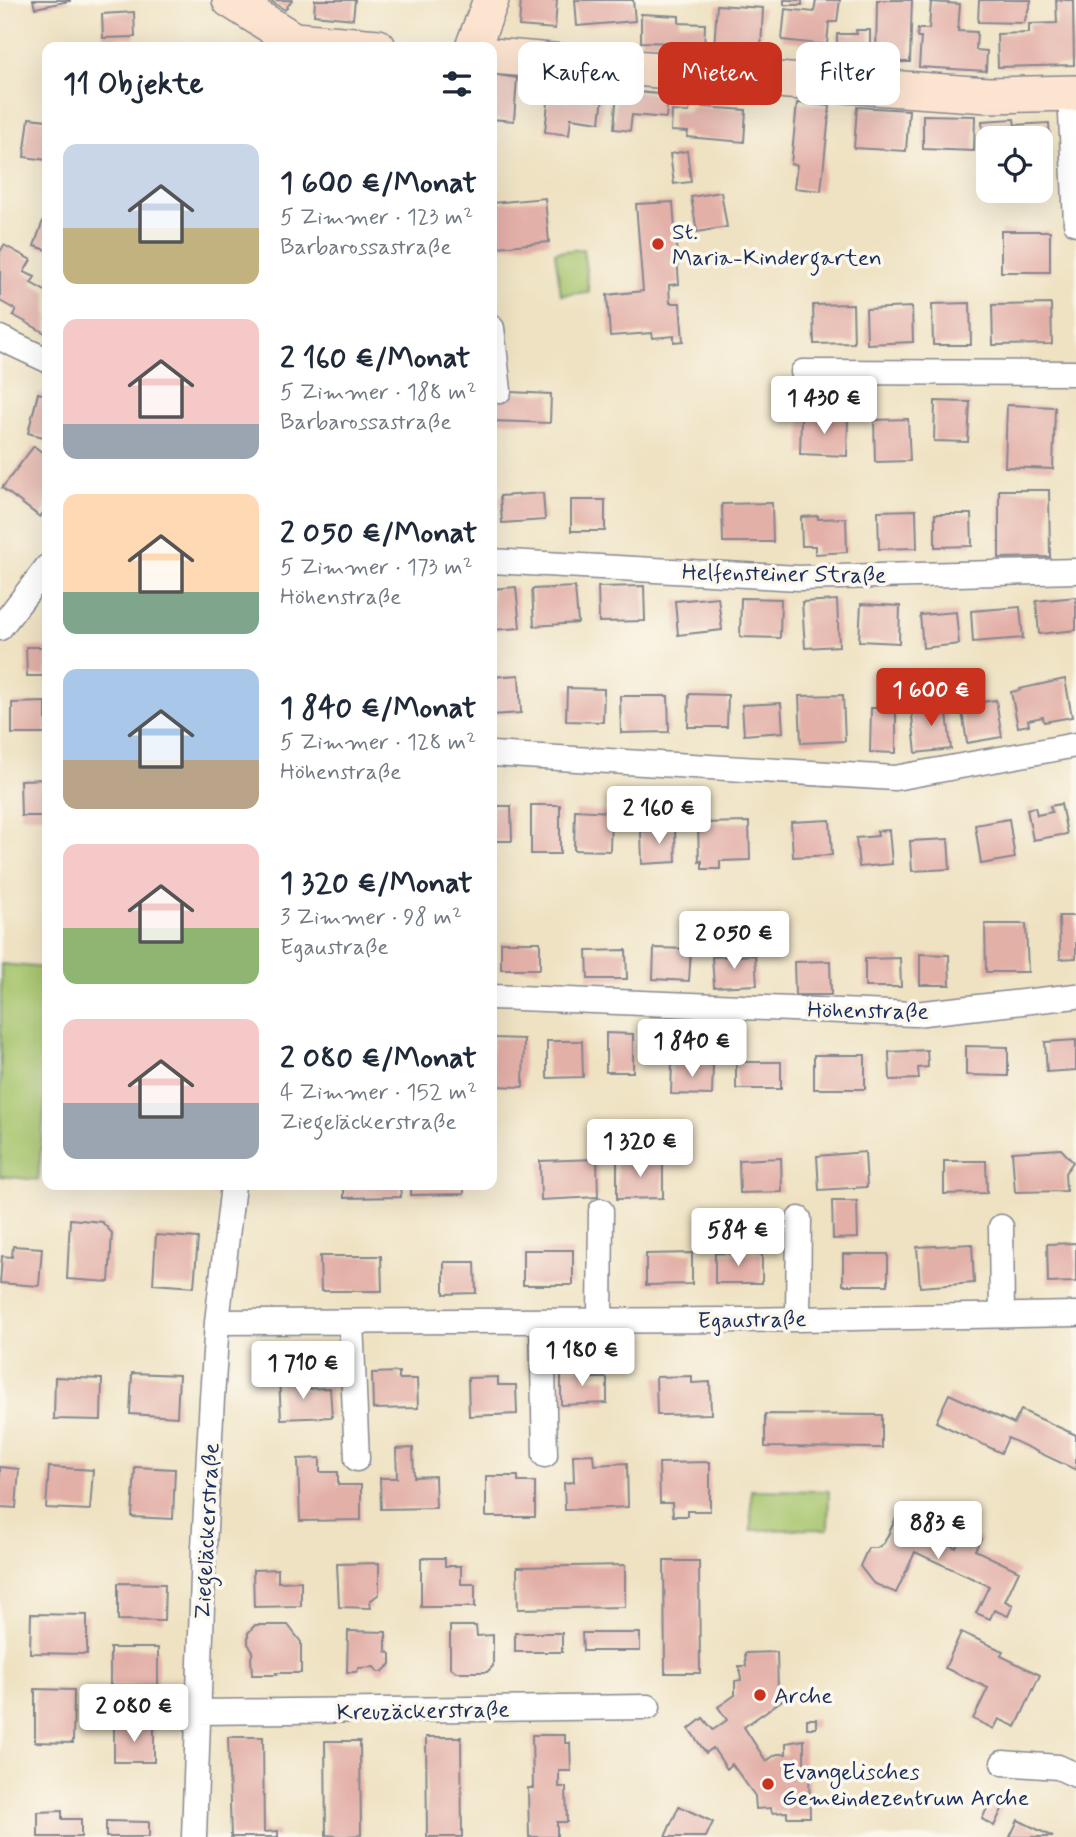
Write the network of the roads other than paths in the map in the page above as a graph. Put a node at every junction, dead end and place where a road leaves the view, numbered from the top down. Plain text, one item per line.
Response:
1 (230, 0) edge
2 (491, 0) edge
3 (290, 42) edge
4 (475, 42) edge
5 (497, 56) edge
6 (1073, 93) edge
7 (1076, 223) edge
8 (0, 338) edge
9 (42, 358) edge
10 (803, 372) dead end
11 (497, 373) edge
12 (1076, 373) edge
13 (499, 391) dead end
14 (497, 561) edge
15 (1076, 571) edge
16 (42, 573) edge
17 (0, 628) edge
18 (1076, 745) edge
19 (497, 754) edge
20 (1076, 996) edge
21 (497, 997) edge
22 (232, 1190) edge
23 (601, 1211) dead end
24 (799, 1219) dead end
25 (1001, 1227) dead end
26 (1076, 1314) edge
27 (1002, 1315) junction
28 (798, 1319) junction
29 (542, 1321) junction
30 (600, 1321) junction
31 (217, 1322) junction
32 (351, 1322) junction
33 (545, 1455) dead end
34 (357, 1460) dead end
35 (648, 1707) dead end
36 (198, 1712) junction
37 (1003, 1763) dead end
38 (1076, 1775) edge
39 (194, 1837) edge

1 - 3 street
2 - 4 street
5 - 6 street
6 - 7 street
8 - 9 street
10 - 12 street
11 - 13 street
14 - 15 street, Helfensteiner Straße
16 - 17 street
18 - 19 street
20 - 21 street, Höhenstraße
22 - 31 street, Ziegeläckerstraße
23 - 30 street
24 - 28 street
25 - 27 street
26 - 27 street, Egaustraße
27 - 28 street, Egaustraße
28 - 30 street, Egaustraße
29 - 30 street, Egaustraße
29 - 32 street, Egaustraße
29 - 33 street
31 - 32 street, Egaustraße
31 - 36 street, Ziegeläckerstraße
32 - 34 street
35 - 36 street, Kreuzäckerstraße
36 - 39 street, Ziegeläckerstraße
37 - 38 street

